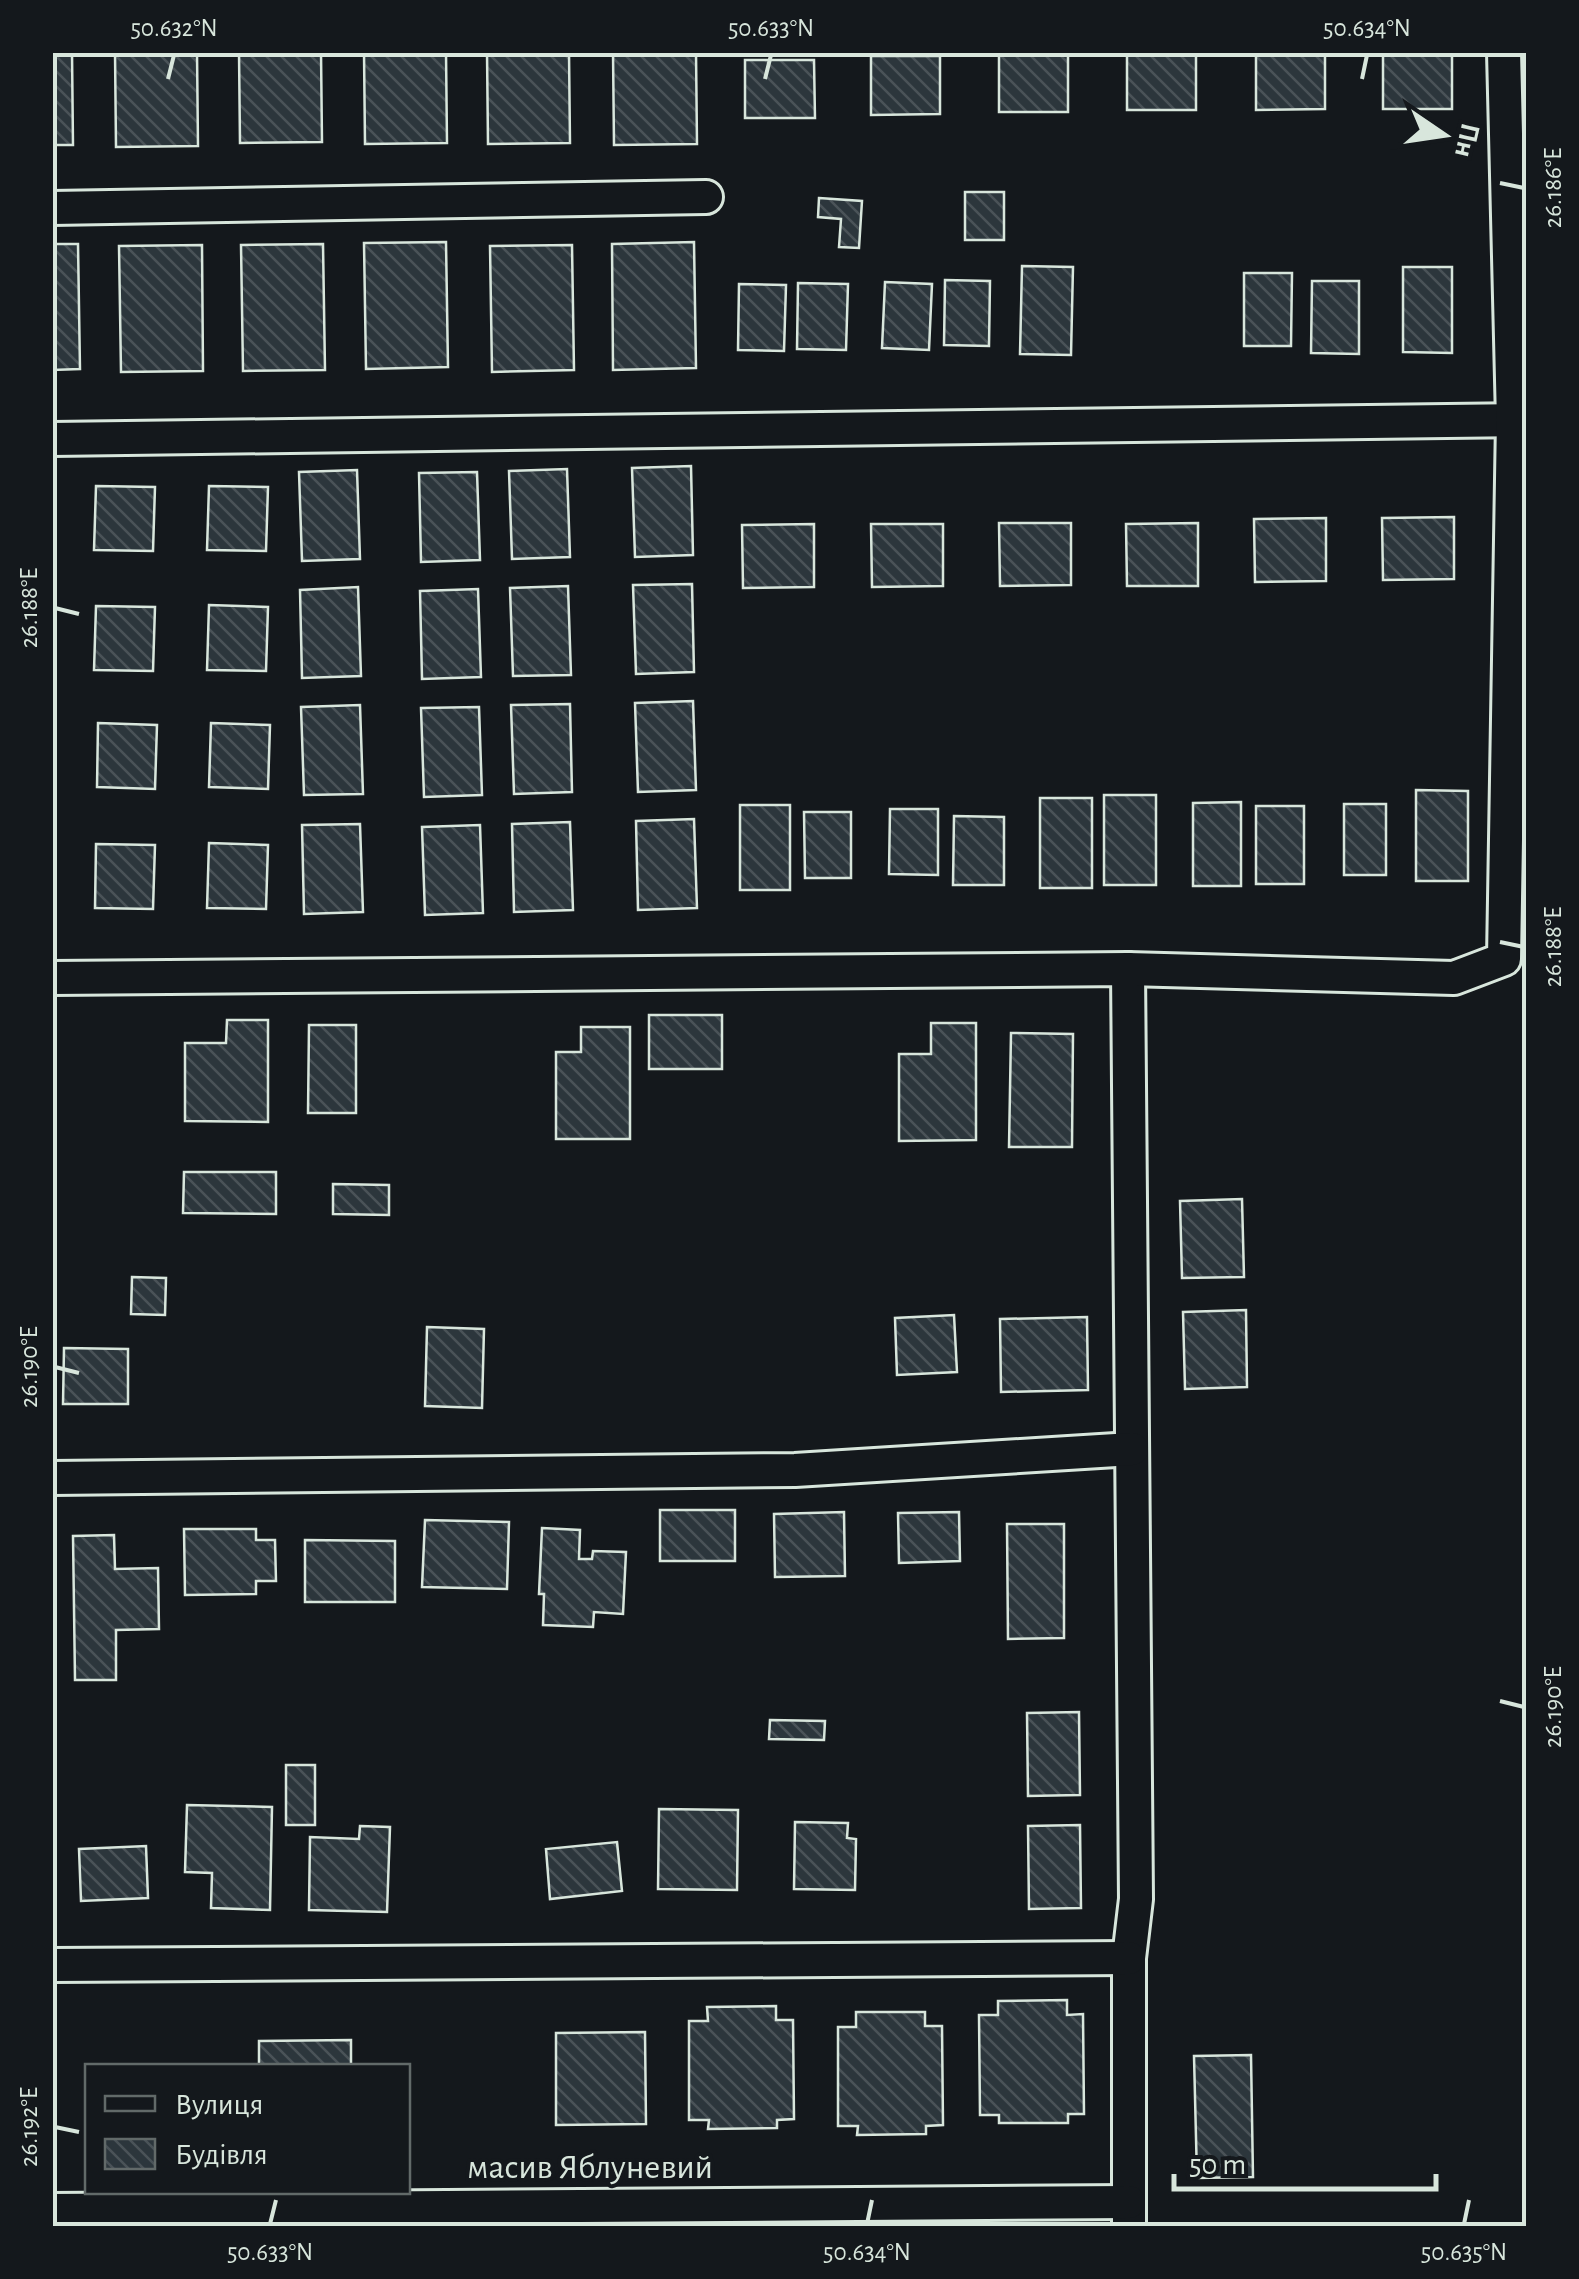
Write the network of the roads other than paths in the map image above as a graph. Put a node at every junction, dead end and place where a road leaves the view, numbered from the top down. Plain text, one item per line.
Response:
1 (1504, 52) edge
2 (706, 197) dead end
3 (52, 208) edge
4 (1520, 420) edge
5 (52, 439) edge
6 (1128, 969) junction
7 (52, 978) edge
8 (1132, 1450) junction
9 (52, 1478) edge
10 (1129, 1958) junction
11 (52, 1965) edge
12 (52, 2210) edge
13 (1128, 2214) edge

1 - 4 street
2 - 3 street
4 - 5 street
4 - 6 street
6 - 7 street
6 - 8 street
8 - 9 street
8 - 10 street
10 - 11 street
10 - 13 street
12 - 13 street, масив Яблуневий

